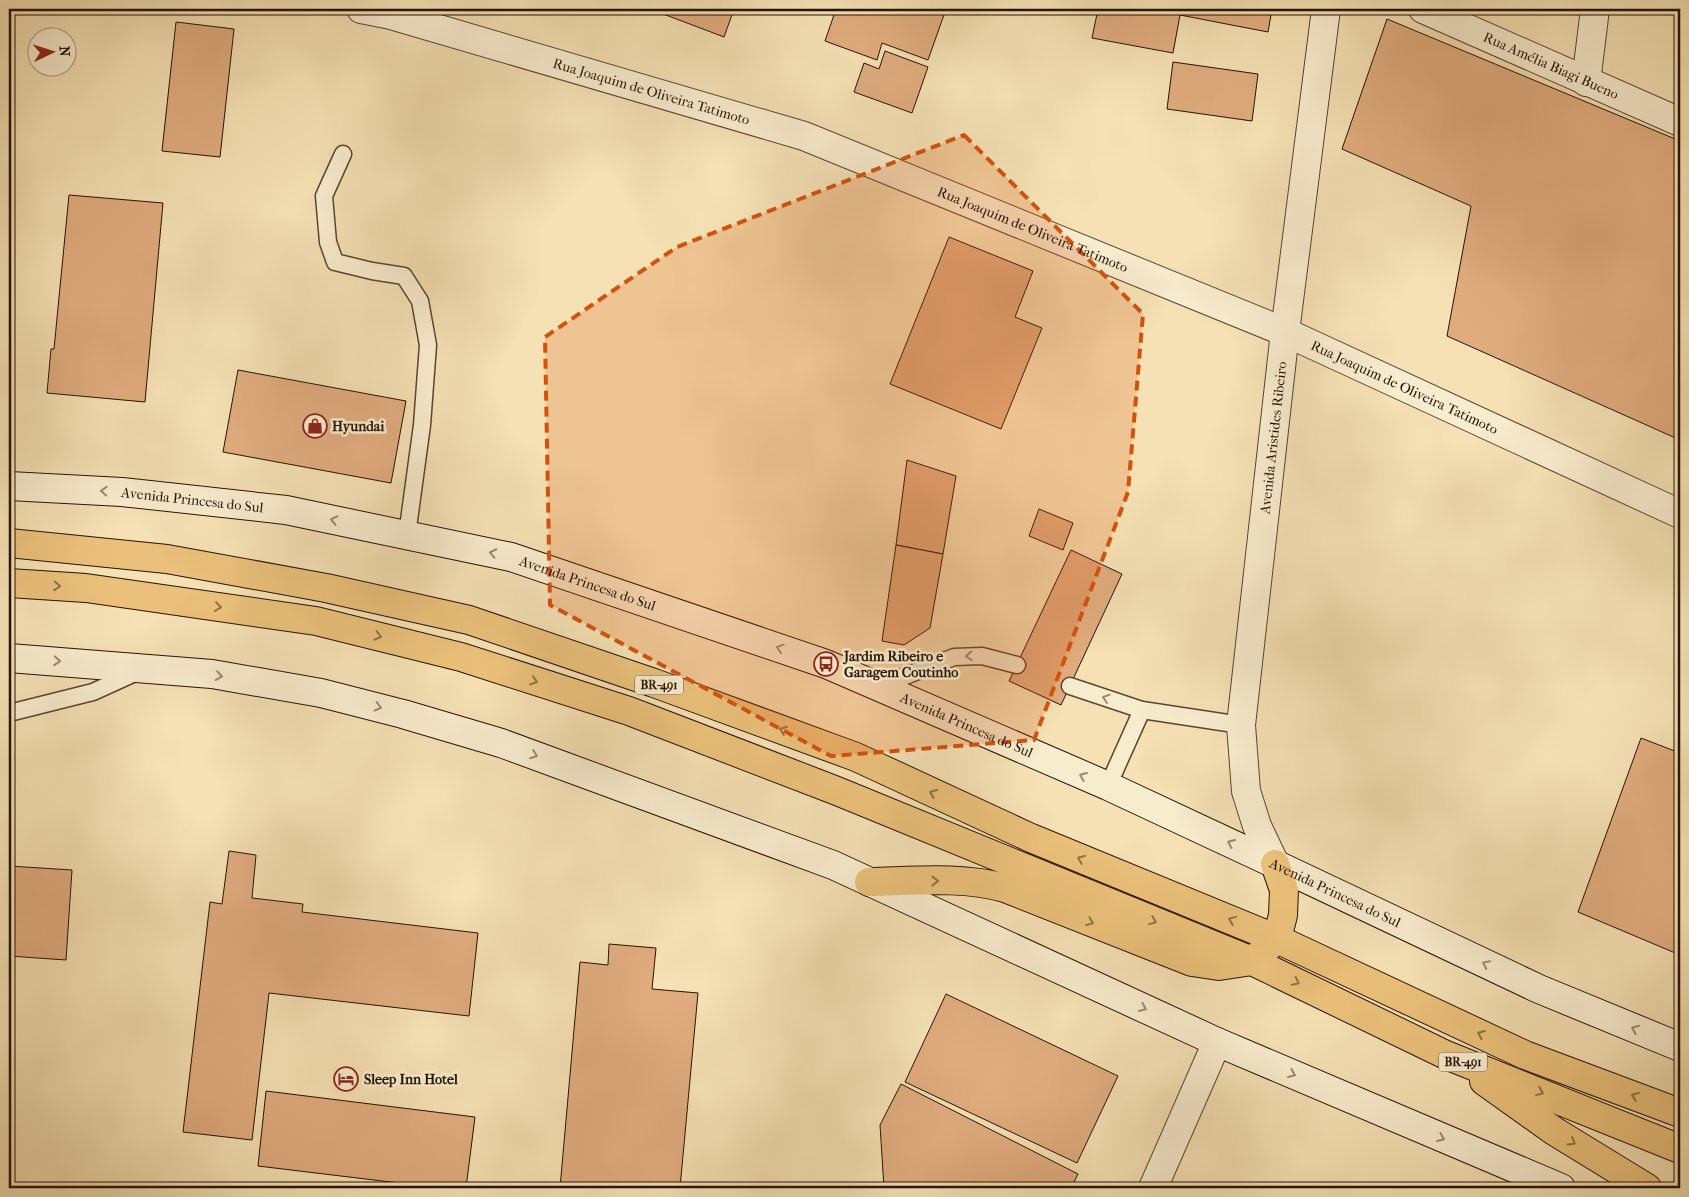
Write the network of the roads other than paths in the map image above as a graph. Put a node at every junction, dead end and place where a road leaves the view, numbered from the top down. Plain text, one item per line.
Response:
1 (362, 9) edge
2 (1326, 9) edge
3 (1423, 9) edge
4 (1595, 9) edge
5 (1586, 82) junction
6 (1680, 122) edge
7 (343, 154) dead end
8 (1284, 332) junction
9 (9, 486) edge
10 (1680, 514) edge
11 (407, 535) junction
12 (9, 543) edge
13 (9, 582) edge
14 (9, 658) edge
15 (1017, 665) dead end
16 (144, 669) junction
17 (877, 686) junction
18 (1070, 686) dead end
19 (1142, 710) junction
20 (9, 713) edge
21 (1241, 725) junction
22 (1108, 786) junction
23 (1276, 864) junction
24 (869, 882) junction
25 (1277, 939) junction
26 (1252, 961) junction
27 (1217, 1042) junction
28 (1680, 1047) edge
29 (1446, 1055) junction
30 (1680, 1113) edge
31 (1680, 1149) edge
32 (1153, 1188) edge
33 (1561, 1188) edge
34 (1647, 1188) edge

1 - 8 main road, Rua Joaquim de Oliveira Tatimoto
2 - 8 main road, Avenida Aristides Ribeiro
3 - 5 main road, Rua Amélia Biagi Bueno
4 - 5 main road
5 - 6 main road, Rua Amélia Biagi Bueno
7 - 11 lane
8 - 10 main road, Rua Joaquim de Oliveira Tatimoto
8 - 21 main road, Avenida Aristides Ribeiro
11 -> 9 main road, Avenida Princesa do Sul
17 -> 11 main road, Avenida Princesa do Sul
25 -> 12 highway, BR-491
13 -> 26 highway, BR-491
14 -> 16 main road
15 -> 17 lane
16 - 20 lane
16 -> 24 main road
22 -> 17 main road, Avenida Princesa do Sul
19 -> 18 lane
19 - 21 lane
19 - 22 lane
21 - 23 main road, Avenida Aristides Ribeiro
23 -> 22 main road, Avenida Princesa do Sul
23 - 25 highway
28 -> 23 main road, Avenida Princesa do Sul
24 -> 26 highway
24 -> 27 main road
25 - 26 highway
30 -> 25 highway, BR-491
26 -> 29 highway, BR-491
27 - 32 main road
27 -> 33 main road
29 -> 31 highway, BR-491
29 -> 34 highway

